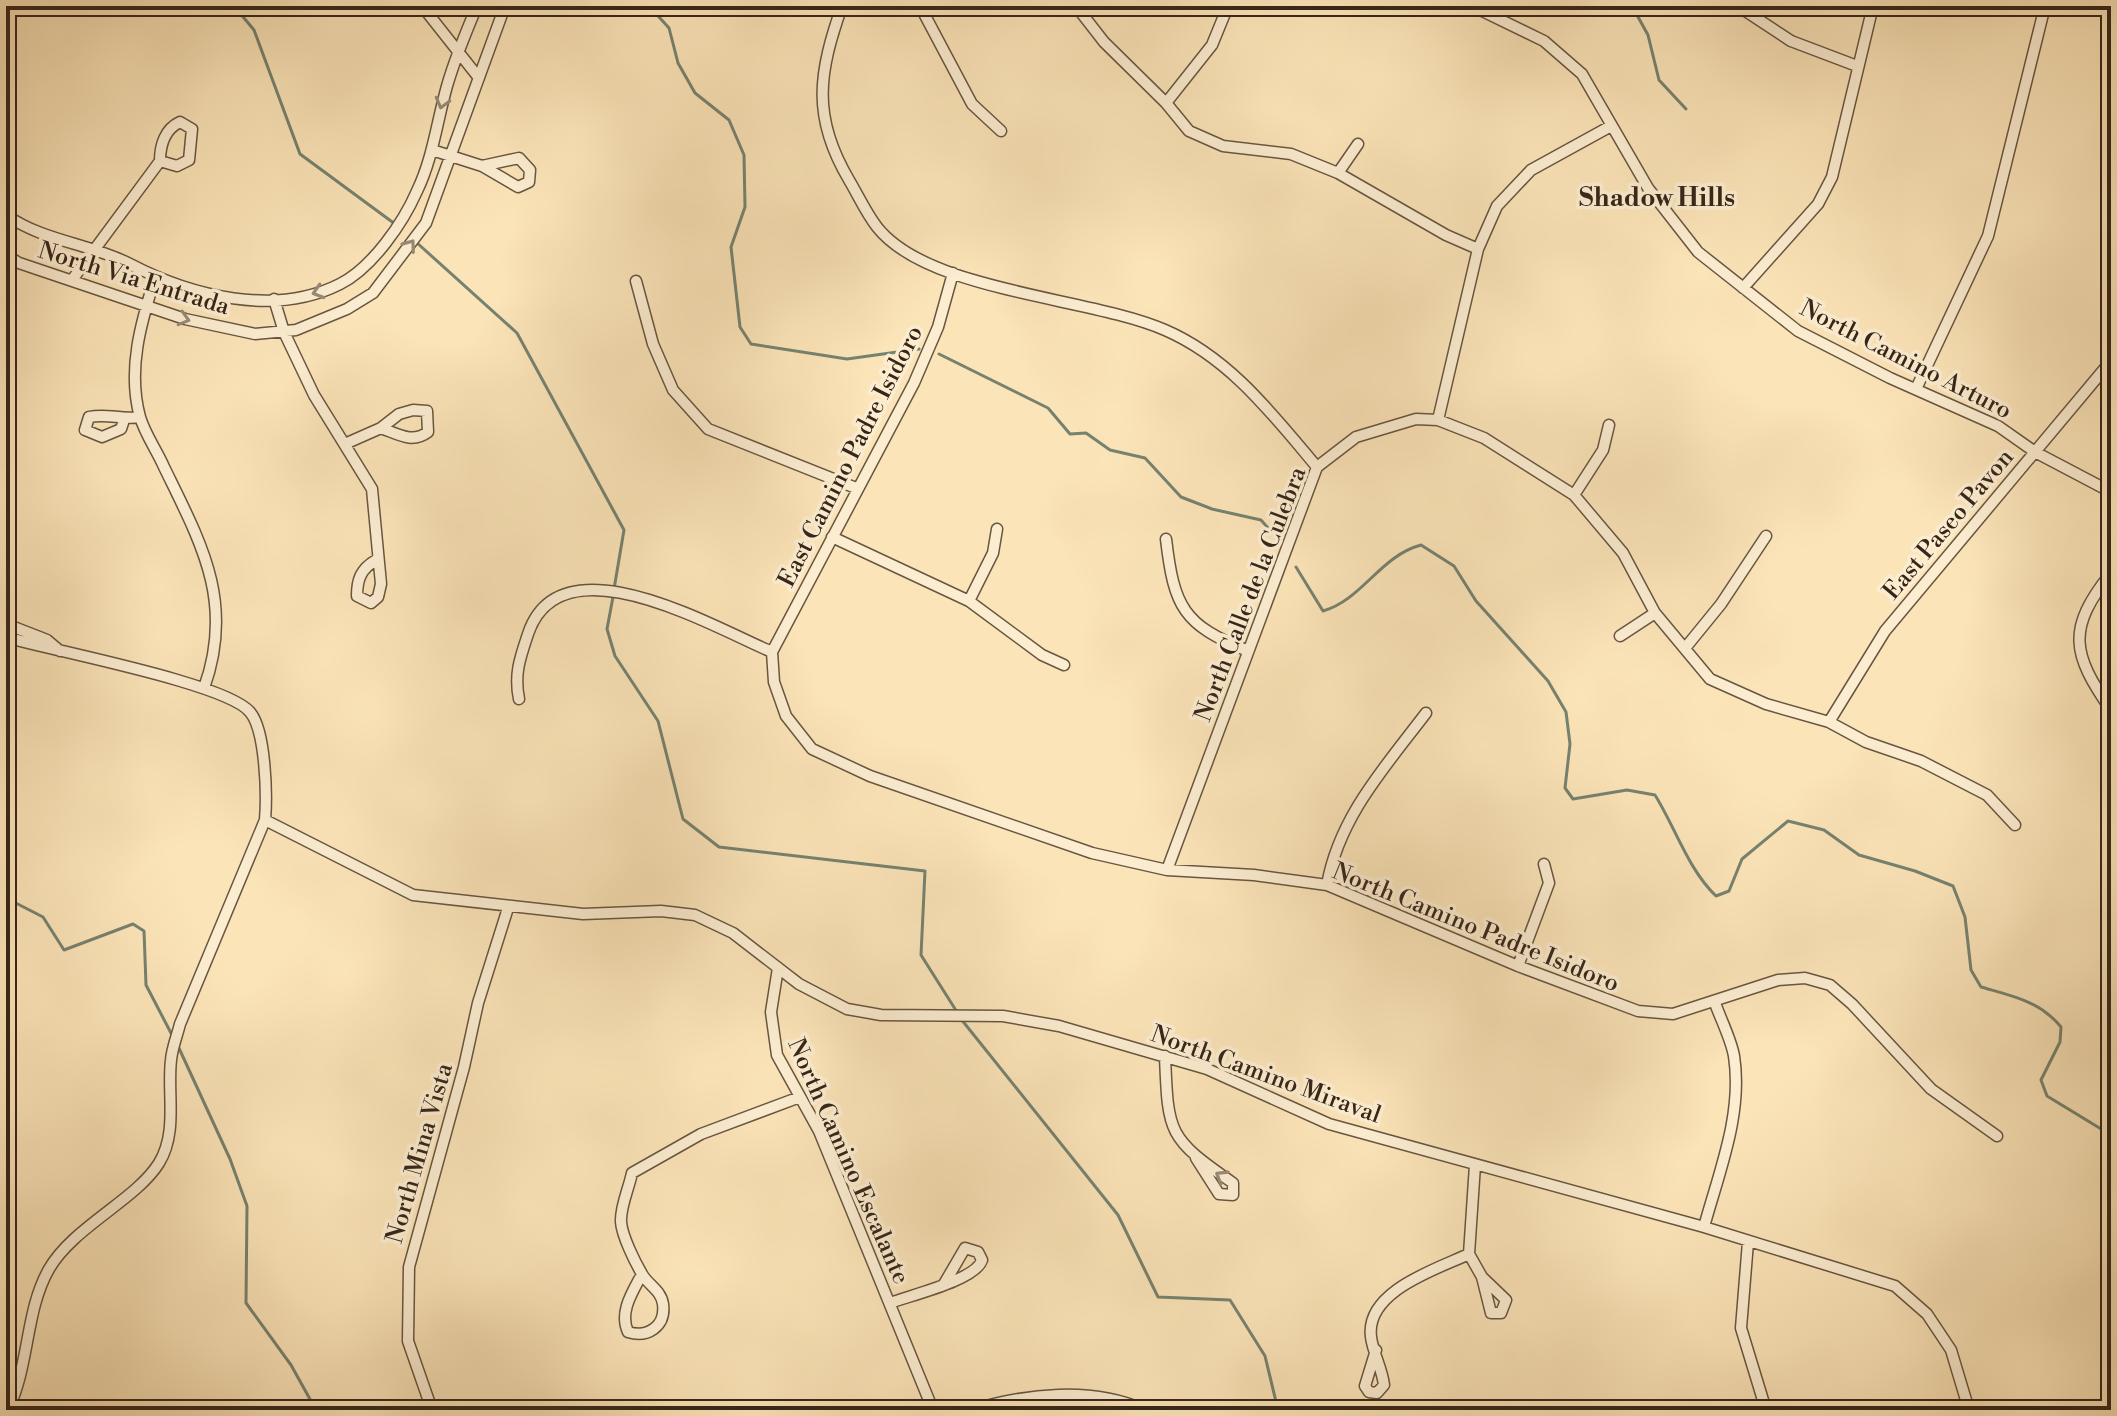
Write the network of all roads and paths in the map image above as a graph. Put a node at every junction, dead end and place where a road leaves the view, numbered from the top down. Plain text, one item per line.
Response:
1 (422, 6) edge
2 (477, 6) edge
3 (505, 6) edge
4 (842, 6) edge
5 (920, 6) edge
6 (1076, 6) edge
7 (1228, 6) edge
8 (1472, 6) edge
9 (1738, 6) edge
10 (1873, 6) edge
11 (2045, 6) edge
12 (458, 51) junction
13 (1857, 66) junction
14 (479, 78) junction
15 (1166, 103) junction
16 (1611, 126) junction
17 (1001, 131) dead end
18 (1358, 144) dead end
19 (432, 150) junction
20 (451, 156) junction
21 (160, 161) dead end
22 (482, 166) dead end
23 (1338, 173) junction
24 (6, 215) edge
25 (1478, 249) junction
26 (91, 250) junction
27 (6, 255) edge
28 (953, 273) junction
29 (155, 278) junction
30 (72, 280) junction
31 (636, 281) dead end
32 (1743, 288) junction
33 (274, 299) junction
34 (146, 307) junction
35 (284, 332) junction
36 (2111, 361) edge
37 (1916, 389) junction
38 (140, 417) junction
39 (124, 420) dead end
40 (1438, 420) junction
41 (1609, 425) dead end
42 (381, 428) dead end
43 (347, 443) junction
44 (2035, 452) junction
45 (1317, 467) junction
46 (856, 488) junction
47 (2111, 492) edge
48 (1574, 495) junction
49 (997, 529) dead end
50 (1766, 536) dead end
51 (832, 537) junction
52 (1166, 539) dead end
53 (376, 560) dead end
54 (2111, 573) edge
55 (969, 601) junction
56 (1655, 613) junction
57 (6, 624) edge
58 (1620, 636) dead end
59 (6, 637) edge
60 (1686, 647) junction
61 (1248, 651) junction
62 (62, 652) junction
63 (772, 652) junction
64 (1064, 665) dead end
65 (204, 688) junction
66 (519, 699) dead end
67 (2111, 710) edge
68 (1426, 713) dead end
69 (1829, 722) junction
70 (265, 820) junction
71 (2015, 825) dead end
72 (1544, 864) dead end
73 (1167, 870) junction
74 (1327, 885) junction
75 (508, 908) junction
76 (1518, 966) junction
77 (778, 968) junction
78 (1715, 1003) junction
79 (1165, 1056) junction
80 (800, 1097) junction
81 (1997, 1136) dead end
82 (1196, 1158) dead end
83 (1475, 1165) junction
84 (1704, 1227) junction
85 (1748, 1242) junction
86 (1469, 1254) junction
87 (642, 1274) junction
88 (1482, 1277) dead end
89 (944, 1284) dead end
90 (890, 1303) junction
91 (1376, 1350) dead end
92 (10, 1391) edge
93 (8, 1410) edge
94 (432, 1410) edge
95 (933, 1410) edge
96 (972, 1410) edge
97 (1144, 1410) edge
98 (1765, 1410) edge
99 (1969, 1410) edge

1 - 12 street
2 - 12 street, North Via Entrada
3 - 14 street, North Via Entrada
4 - 28 street
5 - 17 street
6 - 15 street
7 - 15 street
8 - 16 street, North Camino Arturo
9 - 13 street
10 - 13 street
11 - 37 street
12 - 14 street
12 -> 19 street, North Via Entrada
13 - 32 street
14 - 20 street, North Via Entrada
15 - 23 street
16 - 25 street
16 - 32 street, North Camino Arturo
18 - 23 street
19 - 20 street
19 -> 33 street, North Via Entrada
20 - 22 street
35 -> 20 street, North Via Entrada
21 - 26 street
23 - 25 street
24 - 26 street, North Via Entrada
25 - 40 street
26 - 29 street, North Via Entrada
26 - 30 street
27 - 30 street, North Via Entrada
28 - 45 street
28 - 46 street, East Camino Padre Isidoro
29 - 33 street, North Via Entrada
29 - 34 street
30 - 34 street, North Via Entrada
31 - 46 street
32 - 37 street, North Camino Arturo
33 - 35 street
34 -> 35 street, North Via Entrada
34 - 38 street
35 - 43 street
36 - 44 street, East Paseo Pavon
37 - 44 street, North Camino Arturo
38 - 39 street
38 - 65 street
40 - 45 street, North Calle de la Culebra
40 - 48 street, North Calle de la Culebra
41 - 48 street
42 - 43 street
43 - 53 street
44 - 47 street, North Camino Arturo
44 - 69 street, East Paseo Pavon
45 - 61 street, North Calle de la Culebra
46 - 51 street, East Camino Padre Isidoro
48 - 56 street, North Calle de la Culebra
49 - 55 street
50 - 60 street
51 - 55 street
51 - 63 street, East Camino Padre Isidoro
52 - 61 street
54 - 67 street
55 - 64 street
56 - 58 street
56 - 60 street, North Calle de la Culebra
57 - 62 street
59 - 62 street
60 - 69 street, North Calle de la Culebra
61 - 73 street, North Calle de la Culebra
62 - 65 street
63 - 66 street
63 - 73 street, North Camino Padre Isidoro
65 - 70 street
68 - 74 street
69 - 71 street, North Calle de la Culebra
70 - 75 street, North Camino Miraval
70 - 92 street
72 - 76 street
73 - 74 street, North Camino Padre Isidoro
74 - 76 street, North Camino Padre Isidoro
75 - 77 street, North Camino Miraval
75 - 94 street, North Mina Vista
76 - 78 street, North Camino Padre Isidoro
77 - 79 street, North Camino Miraval
77 - 80 street, North Camino Escalante
78 - 81 street, North Camino Padre Isidoro
78 - 84 street
79 - 82 street
79 - 83 street, North Camino Miraval
80 - 87 street
80 - 90 street, North Camino Escalante
83 - 84 street, North Camino Miraval
83 - 86 street
84 - 85 street, North Camino Miraval
85 - 98 street
85 - 99 street, North Camino Miraval
86 - 88 street
86 - 91 street
87 - 87 street
89 - 90 street
90 - 95 street, North Camino Escalante
92 - 93 street
96 - 97 street

